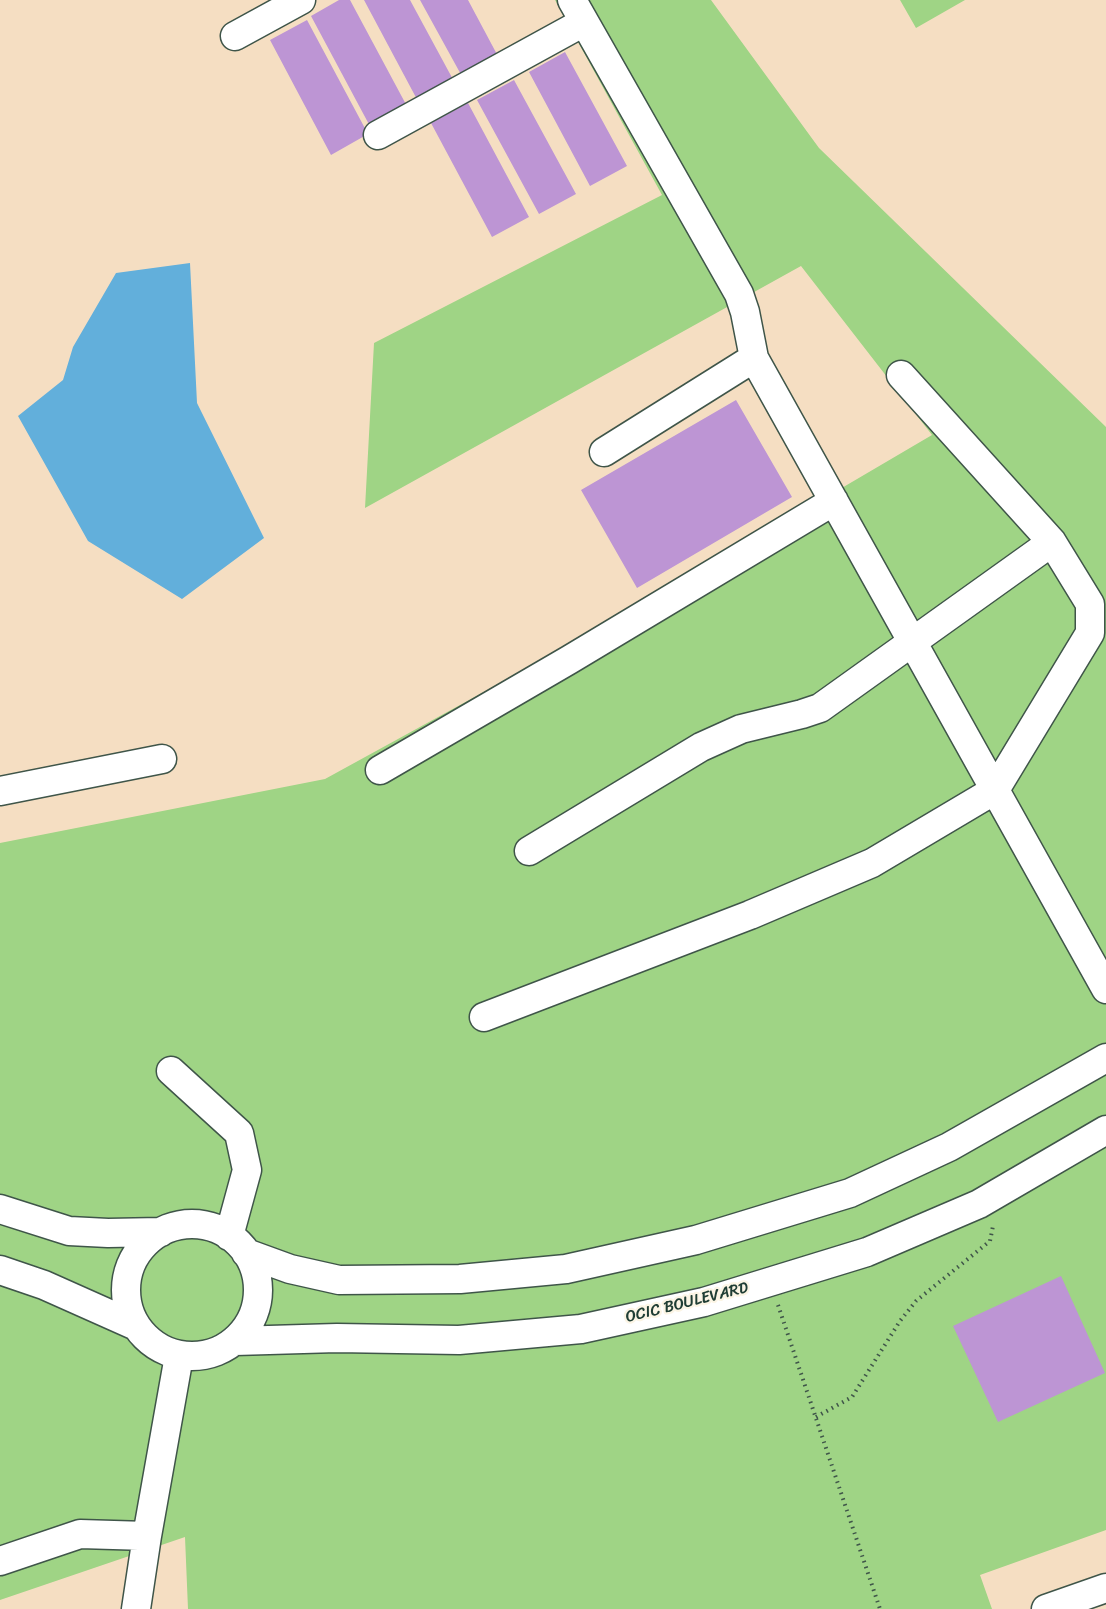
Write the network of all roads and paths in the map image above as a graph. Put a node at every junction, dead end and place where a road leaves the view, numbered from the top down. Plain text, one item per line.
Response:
1 (301, 0) edge
2 (578, 11) edge
3 (235, 36) dead end
4 (378, 135) dead end
5 (754, 358) junction
6 (901, 375) dead end
7 (604, 452) dead end
8 (834, 501) junction
9 (1052, 542) junction
10 (912, 641) junction
11 (162, 759) dead end
12 (380, 770) dead end
13 (995, 790) junction
14 (0, 791) edge
15 (529, 851) dead end
16 (1106, 988) edge
17 (484, 1017) dead end
18 (1106, 1058) edge
19 (171, 1071) dead end
20 (1106, 1130) edge
21 (987, 1200) junction
22 (0, 1209) edge
23 (161, 1232) junction
24 (238, 1245) junction
25 (0, 1270) edge
26 (771, 1282) junction
27 (136, 1326) junction
28 (235, 1341) junction
29 (179, 1356) junction
30 (816, 1417) junction
31 (147, 1536) junction
32 (0, 1561) edge
33 (1106, 1588) edge
34 (136, 1609) edge
35 (880, 1609) edge
36 (1046, 1609) edge

1 - 3 street
2 - 4 street
2 - 5 street
5 - 7 street
5 - 8 street
6 - 9 street
8 - 10 street
8 - 12 street
9 - 10 street
9 - 13 street
10 - 13 street
10 - 15 street
11 - 14 street
13 - 16 street
13 - 17 street
18 - 24 street
19 - 24 street
20 - 21 street, OCIC BOULEVARD
21 - 26 street, OCIC BOULEVARD
21 - 30 path
22 - 23 street
23 - 24 street
23 - 27 street
24 - 28 street
25 - 27 street
26 - 28 street, OCIC BOULEVARD
26 - 30 path
27 - 29 street
28 - 29 street
29 - 31 street
30 - 35 path
31 - 32 street
31 - 34 street
33 - 36 street

